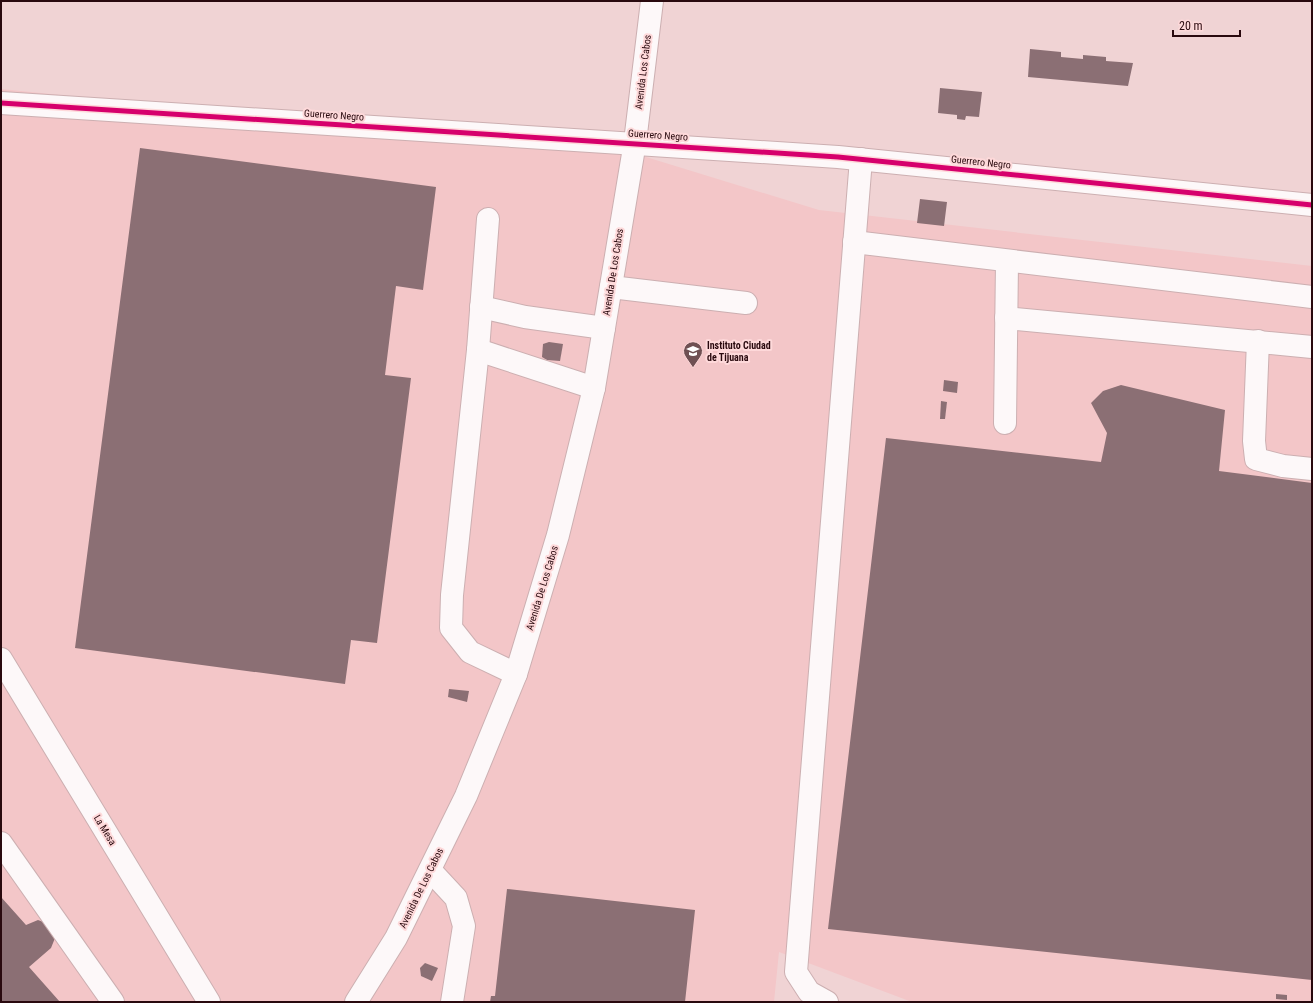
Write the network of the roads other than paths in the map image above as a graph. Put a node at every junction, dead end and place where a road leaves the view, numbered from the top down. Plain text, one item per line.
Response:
1 (652, 1) edge
2 (1, 103) edge
3 (635, 142) junction
4 (861, 159) junction
5 (1312, 205) edge
6 (488, 219) dead end
7 (854, 242) junction
8 (1007, 262) junction
9 (611, 288) junction
10 (1312, 297) edge
11 (746, 303) dead end
12 (481, 307) junction
13 (1006, 318) junction
14 (604, 328) junction
15 (1258, 342) junction
16 (1312, 346) edge
17 (478, 350) junction
18 (594, 388) junction
19 (1005, 422) dead end
20 (1312, 469) edge
21 (1, 659) edge
22 (516, 674) junction
23 (1, 843) edge
24 (430, 870) junction
25 (113, 1002) edge
26 (209, 1002) edge
27 (356, 1002) edge
28 (452, 1002) edge
29 (827, 1002) edge

1 - 3 main road, Avenida Los Cabos
2 - 3 main road, Guerrero Negro
3 - 4 main road, Guerrero Negro
3 - 9 main road, Avenida De Los Cabos
4 - 5 main road, Guerrero Negro
4 - 7 main road
6 - 12 main road
7 - 8 main road
7 - 29 main road
8 - 10 main road
8 - 13 main road
9 - 11 main road
9 - 14 main road, Avenida De Los Cabos
12 - 14 main road
12 - 17 main road
13 - 15 main road
13 - 19 main road
14 - 18 main road, Avenida De Los Cabos
15 - 16 main road
15 - 20 main road
17 - 18 main road
17 - 22 main road
18 - 22 main road, Avenida De Los Cabos
21 - 26 main road, La Mesa
22 - 24 main road, Avenida De Los Cabos
23 - 25 main road
24 - 27 main road, Avenida De Los Cabos
24 - 28 main road

